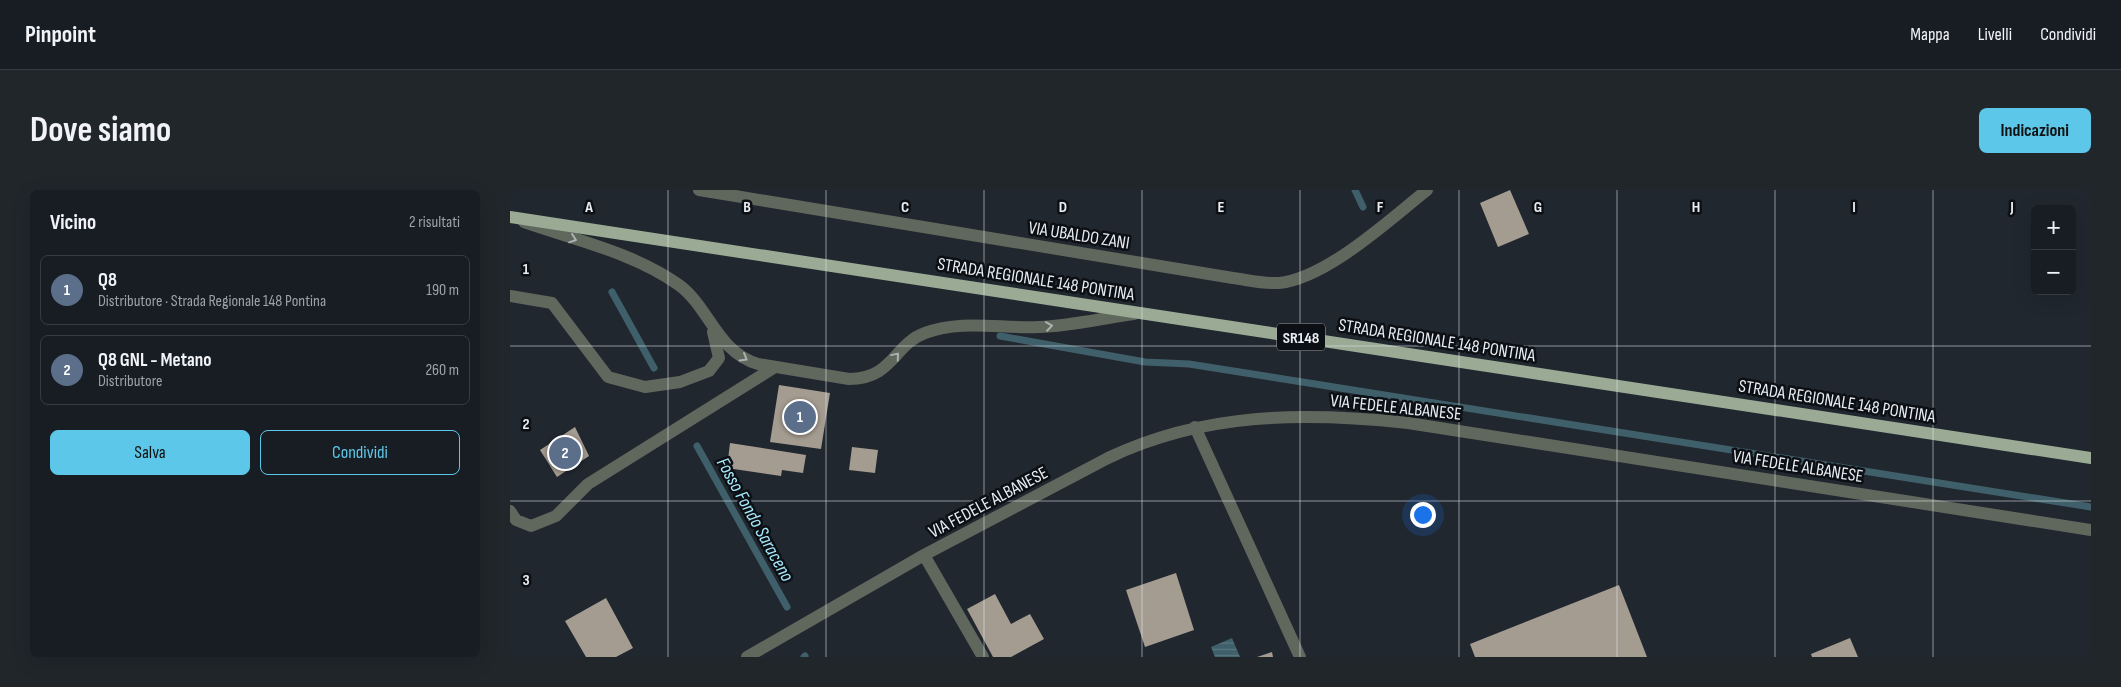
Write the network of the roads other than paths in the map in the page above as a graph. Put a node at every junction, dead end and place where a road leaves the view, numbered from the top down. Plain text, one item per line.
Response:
1 (699, 190) edge
2 (1427, 190) edge
3 (510, 217) edge
4 (510, 296) edge
5 (1143, 312) junction
6 (711, 324) junction
7 (775, 367) junction
8 (1195, 427) junction
9 (2091, 458) edge
10 (510, 510) edge
11 (2091, 530) edge
12 (924, 555) junction
13 (748, 657) edge
14 (984, 657) edge
15 (1300, 657) edge

1 - 2 street, VIA UBALDO ZANI
3 - 5 main road, STRADA REGIONALE 148 PONTINA / SR148
3 -> 6 street
4 - 6 street
7 -> 5 street
5 - 9 main road, STRADA REGIONALE 148 PONTINA / SR148
6 -> 7 street
7 - 10 street
8 - 11 street, VIA FEDELE ALBANESE
8 - 12 street, VIA FEDELE ALBANESE
8 - 15 street
12 - 13 street, VIA FEDELE ALBANESE
12 - 14 street

